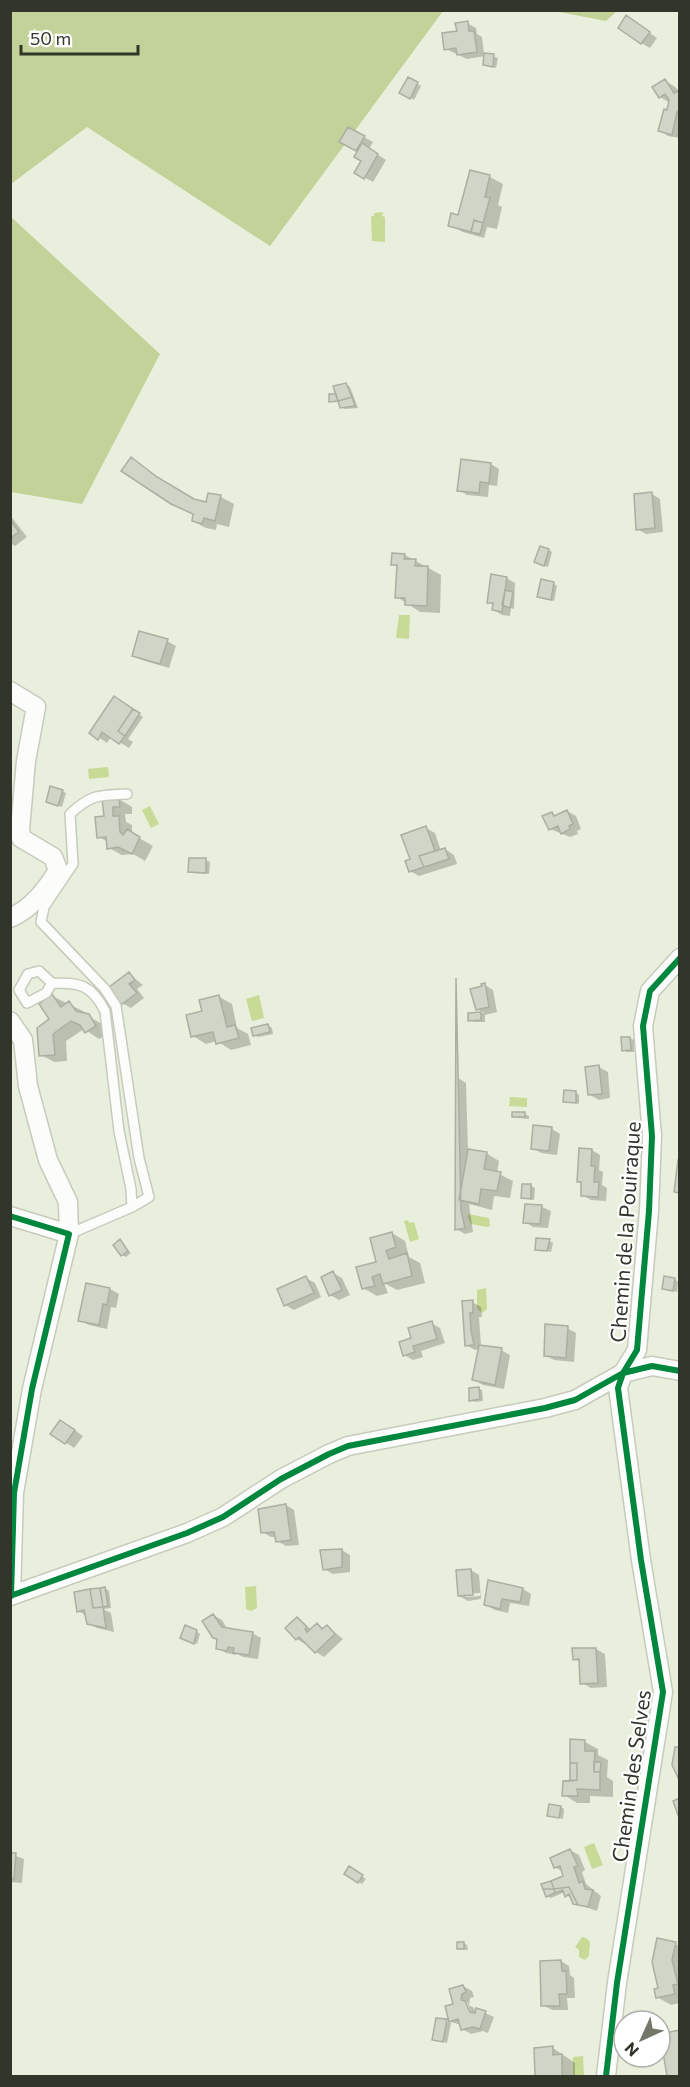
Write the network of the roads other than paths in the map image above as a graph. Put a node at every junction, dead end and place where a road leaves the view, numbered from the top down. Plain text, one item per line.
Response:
1 (10, 691) edge
2 (127, 794) dead end
3 (10, 918) edge
4 (680, 958) edge
5 (52, 982) dead end
6 (10, 1021) edge
7 (132, 1208) junction
8 (10, 1216) edge
9 (69, 1234) junction
10 (680, 1371) edge
11 (623, 1373) junction
12 (11, 1596) edge
13 (606, 2076) edge

1 - 3 street
2 - 7 lane
4 - 11 street, Chemin de la Pouiraque
5 - 7 lane
6 - 9 street
7 - 9 lane
8 - 9 street
9 - 12 street
10 - 11 street
11 - 12 street
11 - 13 street, Chemin des Selves

